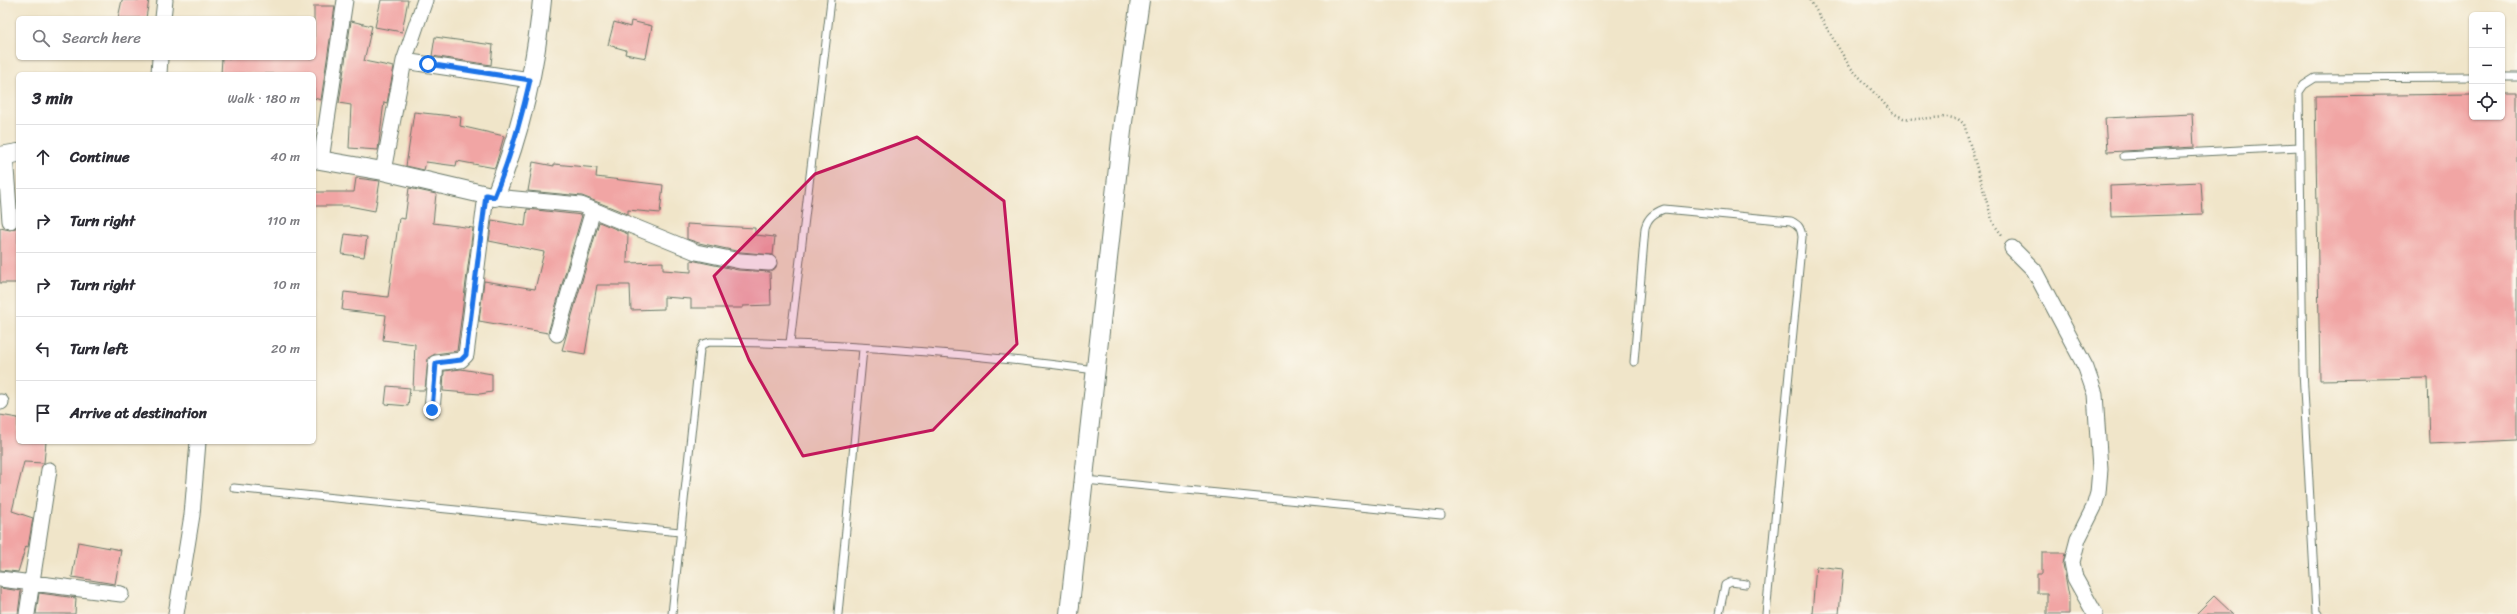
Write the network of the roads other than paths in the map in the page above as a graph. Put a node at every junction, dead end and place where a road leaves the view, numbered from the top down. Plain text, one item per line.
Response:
1 (165, 0) edge
2 (345, 0) edge
3 (425, 0) edge
4 (542, 0) edge
5 (831, 0) edge
6 (1140, 0) edge
7 (163, 16) edge
8 (160, 60) edge
9 (404, 61) junction
10 (159, 72) edge
11 (2469, 77) edge
12 (2505, 77) edge
13 (2517, 77) edge
14 (530, 80) junction
15 (2299, 147) junction
16 (8, 155) edge
17 (2124, 156) dead end
18 (317, 160) edge
19 (383, 171) junction
20 (490, 196) junction
21 (593, 210) junction
22 (9, 222) edge
23 (2012, 248) road end
24 (769, 263) dead end
25 (557, 334) dead end
26 (790, 343) junction
27 (863, 349) junction
28 (1634, 362) dead end
29 (1098, 370) junction
30 (432, 410) dead end
31 (198, 444) edge
32 (49, 470) dead end
33 (1085, 480) junction
34 (234, 488) dead end
35 (1441, 515) dead end
36 (680, 532) junction
37 (0, 579) edge
38 (32, 583) junction
39 (1746, 584) dead end
40 (121, 594) dead end
41 (27, 614) edge
42 (176, 614) edge
43 (672, 614) edge
44 (838, 614) edge
45 (1069, 614) edge
46 (1719, 614) edge
47 (1766, 614) edge
48 (2095, 614) edge
49 (2318, 614) edge

1 - 7 street
2 - 18 street
3 - 9 street
4 - 14 street
5 - 26 lane
6 - 29 street
8 - 10 street
9 - 14 street
9 - 19 street
11 - 15 lane
12 - 13 lane
14 - 20 street
15 - 17 lane
15 - 49 lane
16 - 22 street
18 - 19 street
19 - 20 street
20 - 21 street
20 - 30 street
21 - 24 street
21 - 25 street
23 - 48 street
26 - 27 lane
26 - 36 lane
27 - 29 lane
27 - 44 lane
28 - 47 lane
29 - 33 street
31 - 42 street
32 - 38 street
33 - 35 lane
33 - 45 street
34 - 36 lane
36 - 43 lane
37 - 38 street
38 - 40 street
38 - 41 street
39 - 46 lane

